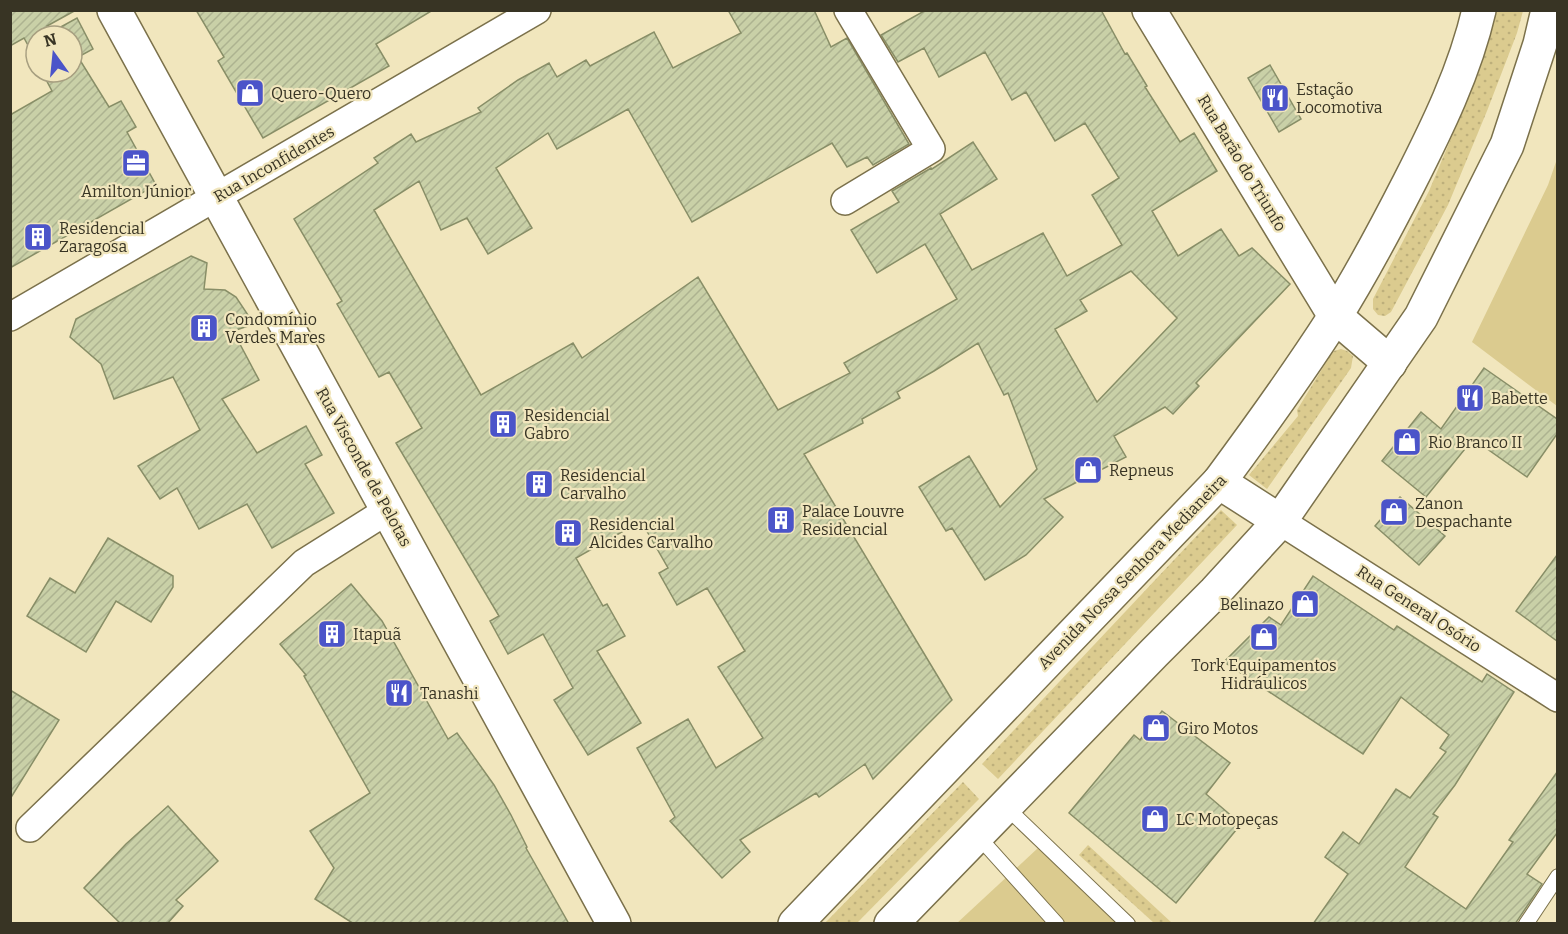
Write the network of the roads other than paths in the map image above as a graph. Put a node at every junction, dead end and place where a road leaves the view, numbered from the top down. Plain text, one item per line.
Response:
1 (114, 10) edge
2 (537, 10) edge
3 (848, 10) edge
4 (1149, 10) edge
5 (1479, 10) edge
6 (1548, 10) edge
7 (216, 197) junction
8 (844, 201) dead end
9 (1335, 316) junction
10 (10, 317) edge
11 (1390, 363) junction
12 (1219, 482) junction
13 (388, 510) junction
14 (1280, 521) junction
15 (1557, 698) edge
16 (1005, 807) junction
17 (30, 828) dead end
18 (977, 835) junction
19 (1557, 876) edge
20 (614, 924) edge
21 (795, 924) edge
22 (891, 924) edge
23 (1057, 924) edge
24 (1128, 924) edge
25 (1526, 924) edge

1 - 7 main road, Rua Visconde de Pelotas
2 - 7 street, Rua Inconfidentes
3 - 8 street
4 - 9 main road, Rua Barão do Triunfo
5 - 9 main road, Avenida Nossa Senhora Medianeira
6 - 11 main road
7 - 10 street, Rua Inconfidentes
7 - 13 main road, Rua Visconde de Pelotas
9 - 11 main road, Rua Barão do Triunfo
9 - 12 main road, Avenida Nossa Senhora Medianeira
11 - 14 main road
12 - 14 main road
12 - 21 main road, Avenida Nossa Senhora Medianeira
13 - 17 street
13 - 20 main road, Rua Visconde de Pelotas
14 - 15 street, Rua General Osório
14 - 16 main road
16 - 18 main road
16 - 24 lane
18 - 22 main road
18 - 23 lane
19 - 25 lane

